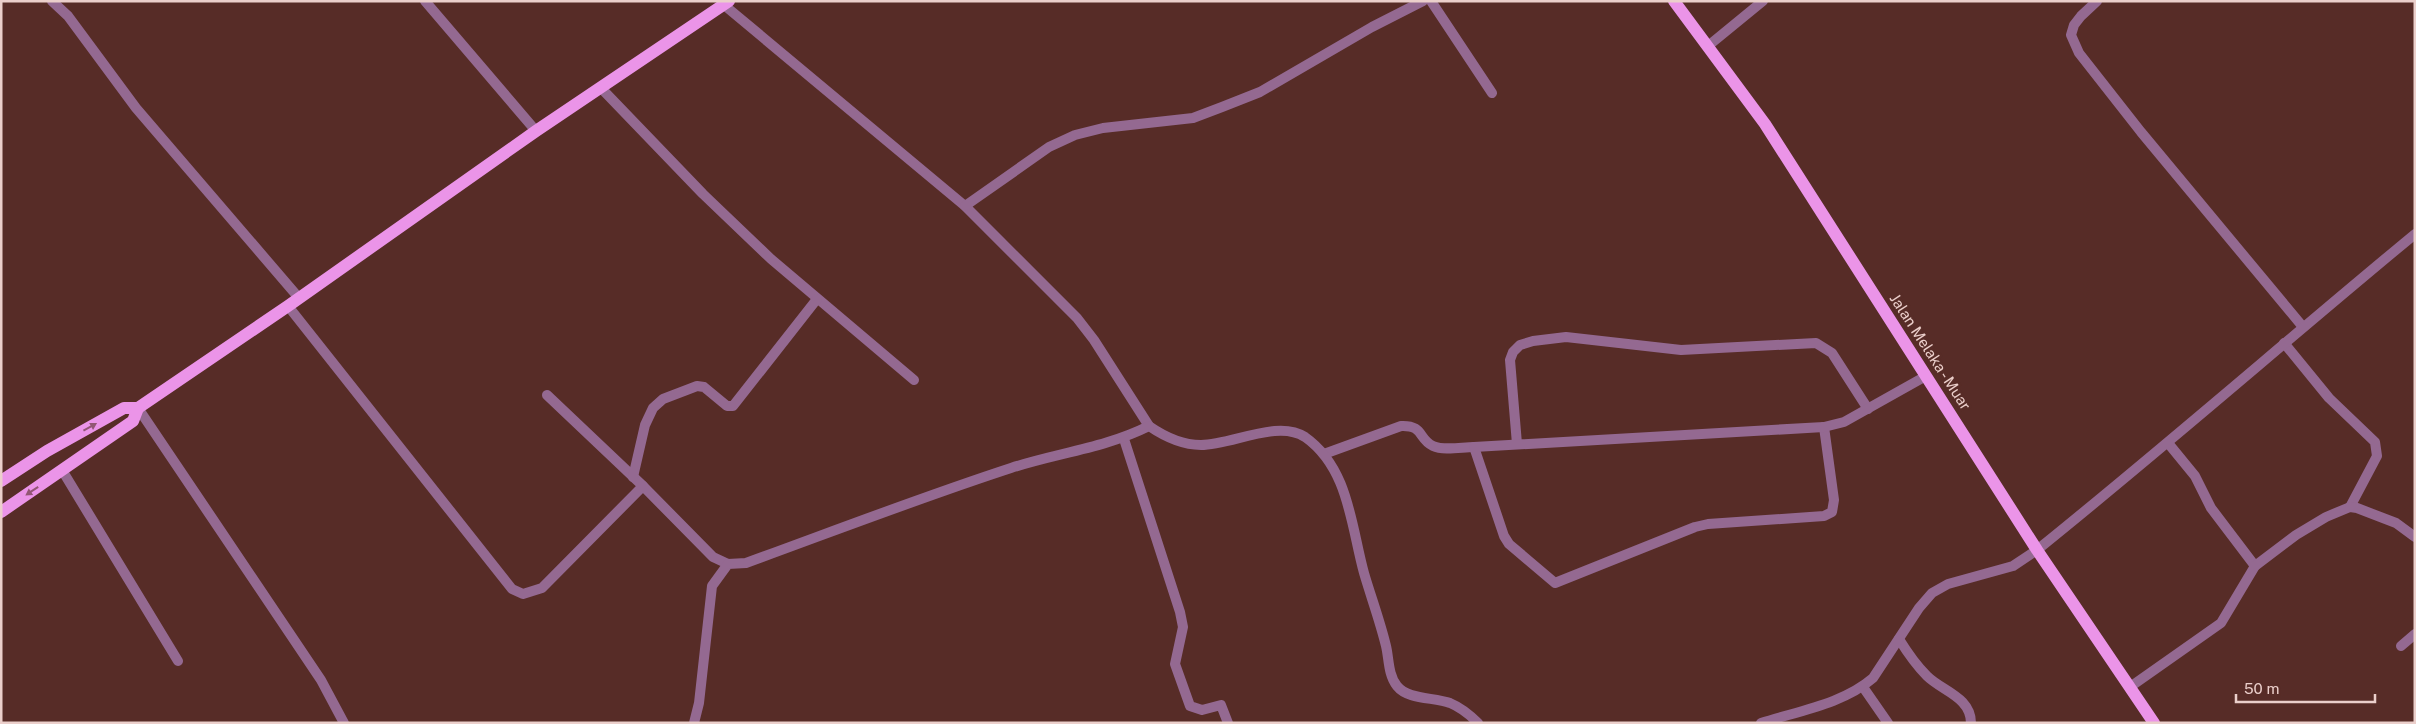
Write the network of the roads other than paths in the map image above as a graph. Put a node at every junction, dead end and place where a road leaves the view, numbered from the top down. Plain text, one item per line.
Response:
1 (52, 1) edge
2 (425, 1) edge
3 (1423, 1) edge
4 (1431, 1) edge
5 (1674, 1) edge
6 (1764, 1) edge
7 (2097, 1) edge
8 (726, 3) edge
9 (1708, 46) junction
10 (601, 88) junction
11 (1492, 94) dead end
12 (536, 130) junction
13 (965, 206) junction
14 (2415, 234) edge
15 (299, 298) junction
16 (817, 299) junction
17 (288, 306) junction
18 (2303, 327) junction
19 (2284, 343) junction
20 (1926, 376) junction
21 (914, 380) dead end
22 (547, 395) dead end
23 (138, 408) junction
24 (1868, 409) junction
25 (1149, 426) junction
26 (1824, 427) junction
27 (1124, 439) junction
28 (1517, 444) junction
29 (2168, 444) junction
30 (1474, 447) junction
31 (1324, 454) junction
32 (62, 470) junction
33 (633, 477) junction
34 (1, 481) edge
35 (643, 486) junction
36 (2350, 507) junction
37 (1, 512) edge
38 (2415, 537) edge
39 (2038, 550) junction
40 (728, 564) junction
41 (2255, 566) junction
42 (2415, 634) edge
43 (1899, 639) junction
44 (2401, 646) dead end
45 (178, 660) dead end
46 (1863, 687) junction
47 (2130, 687) junction
48 (344, 723) edge
49 (694, 723) edge
50 (1228, 723) edge
51 (1478, 723) edge
52 (1761, 723) edge
53 (1888, 723) edge
54 (1971, 723) edge
55 (2154, 723) edge

1 - 15 street
2 - 12 street
3 - 13 street
4 - 11 street
5 - 9 main road, Jalan Melaka - Muar
6 - 9 street
7 - 18 street
8 - 10 main road
8 - 13 street
9 - 20 main road, Jalan Melaka - Muar
10 - 12 main road
10 - 16 street
12 - 15 main road
13 - 25 street
14 - 18 street
15 - 17 main road
16 - 21 street
16 - 33 street
17 - 23 main road
17 - 35 street
18 - 19 street
19 - 29 street
19 - 36 street
20 - 24 street
20 - 39 main road, Jalan Melaka - Muar
22 - 33 street
23 - 32 main road
34 -> 23 main road
23 - 48 street
24 - 26 street
24 - 28 street
25 - 27 street
25 - 31 street
26 - 28 street
26 - 30 street
27 - 40 street
27 - 50 street
28 - 30 street
29 - 39 street
29 - 41 street
30 - 31 street
31 - 51 street
32 -> 37 main road
32 - 45 street
33 - 35 street
35 - 40 street
36 - 38 street
36 - 41 street
39 - 43 street
39 - 47 main road, Jalan Melaka - Muar
40 - 49 street
41 - 47 street
42 - 44 street
43 - 46 street
43 - 54 street
46 - 52 street
46 - 53 street
47 - 55 main road, Jalan Melaka - Muar

